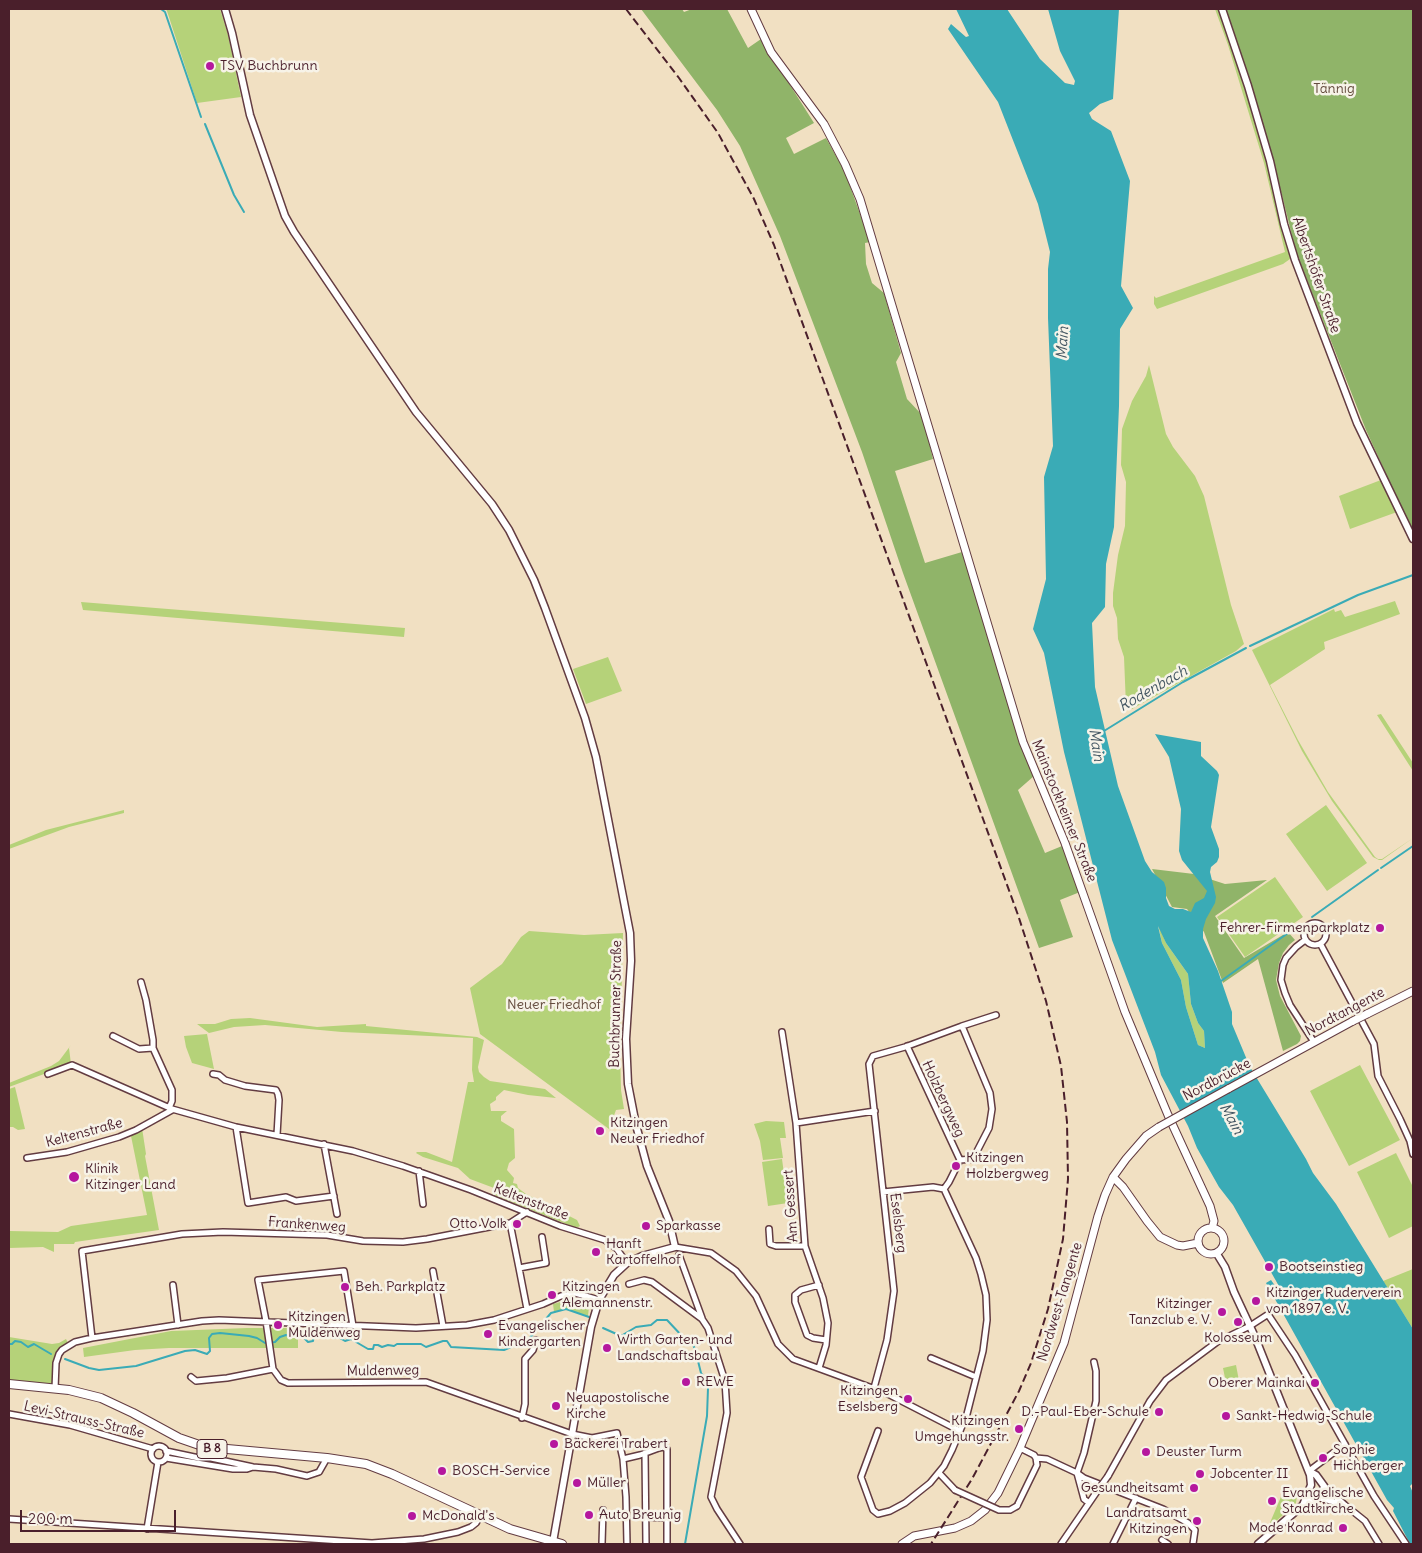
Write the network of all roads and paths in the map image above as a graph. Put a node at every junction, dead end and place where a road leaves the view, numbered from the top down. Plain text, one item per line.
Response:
1 (225, 9) edge
2 (751, 9) edge
3 (1222, 9) edge
4 (1413, 539) edge
5 (1305, 940) junction
6 (1321, 944) junction
7 (141, 982) dead end
8 (1413, 991) edge
9 (996, 1015) dead end
10 (962, 1026) junction
11 (782, 1032) dead end
12 (112, 1036) dead end
13 (1314, 1042) junction
14 (907, 1046) junction
15 (153, 1048) junction
16 (1288, 1056) joint
17 (48, 1074) dead end
18 (213, 1074) dead end
19 (170, 1109) junction
20 (875, 1111) junction
21 (796, 1123) junction
22 (236, 1127) junction
23 (277, 1135) junction
24 (324, 1144) junction
25 (1413, 1154) edge
26 (27, 1158) dead end
27 (960, 1160) junction
28 (419, 1171) junction
29 (1113, 1178) junction
30 (944, 1188) junction
31 (883, 1192) junction
32 (334, 1196) junction
33 (423, 1204) dead end
34 (527, 1212) junction
35 (337, 1214) dead end
36 (510, 1223) junction
37 (1212, 1228) junction
38 (768, 1229) dead end
39 (542, 1237) dead end
40 (1198, 1243) junction
41 (805, 1246) junction
42 (675, 1247) junction
43 (1217, 1254) junction
44 (679, 1255) dead end
45 (627, 1263) junction
46 (519, 1268) junction
47 (433, 1271) dead end
48 (173, 1284) dead end
49 (629, 1284) dead end
50 (819, 1285) junction
51 (599, 1300) junction
52 (527, 1310) junction
53 (702, 1319) junction
54 (266, 1321) junction
55 (178, 1325) junction
56 (353, 1326) junction
57 (443, 1326) junction
58 (1250, 1326) junction
59 (92, 1338) junction
60 (536, 1340) dead end
61 (826, 1340) junction
62 (931, 1358) dead end
63 (1094, 1362) dead end
64 (819, 1368) junction
65 (273, 1369) junction
66 (191, 1377) dead end
67 (976, 1377) junction
68 (9, 1384) edge
69 (874, 1388) junction
70 (55, 1389) junction
71 (9, 1414) edge
72 (522, 1418) junction
73 (878, 1431) dead end
74 (960, 1432) junction
75 (572, 1434) junction
76 (1346, 1444) junction
77 (1020, 1448) junction
78 (153, 1449) junction
79 (166, 1451) junction
80 (645, 1453) junction
81 (166, 1458) junction
82 (327, 1458) junction
83 (1036, 1458) junction
84 (623, 1459) junction
85 (158, 1462) junction
86 (253, 1467) junction
87 (1309, 1471) junction
88 (1077, 1472) junction
89 (939, 1473) junction
90 (1323, 1485) junction
91 (1310, 1487) junction
92 (1316, 1497) junction
93 (1136, 1498) junction
94 (1089, 1503) junction
95 (1303, 1505) junction
96 (1345, 1505) junction
97 (603, 1510) dead end
98 (480, 1516) junction
99 (645, 1517) junction
100 (667, 1518) junction
101 (9, 1519) edge
102 (148, 1529) junction
103 (1162, 1540) dead end
104 (553, 1543) edge
105 (386, 1544) edge
106 (562, 1544) edge
107 (602, 1544) edge
108 (627, 1544) edge
109 (646, 1544) edge
110 (667, 1544) edge
111 (740, 1544) edge
112 (902, 1544) edge
113 (1061, 1544) edge
114 (1113, 1544) edge
115 (1168, 1544) edge
116 (1193, 1544) edge
117 (1258, 1544) edge
118 (1380, 1544) edge
119 (1406, 1544) edge

1 - 42 street, Buchbrunner Straße
2 - 37 main road, Mainstockheimer Straße
3 - 4 street, Albertshöfer Straße
5 - 6 street
5 - 6 street
5 - 13 street
6 - 25 street
7 - 15 street
8 - 13 main road, Nordtangente, bridge
9 - 10 street
10 - 14 street
10 - 27 street
11 - 21 street, Am Gessert
12 - 15 street
13 - 16 main road, Nordtangente
14 - 20 street, Eselsberg
14 - 27 street, Holzbergweg
15 - 19 street
16 - 29 main road, Nordbrücke, bridge
17 - 19 street, Keltenstraße
18 - 23 street
19 - 22 street, Keltenstraße
19 - 26 street, Keltenstraße
20 - 21 street
20 - 31 street, Eselsberg
21 - 41 street, Am Gessert
22 - 23 street, Keltenstraße
22 - 32 street, Frankenweg
23 - 24 street, Keltenstraße
24 - 28 street, Keltenstraße
24 - 32 street, Frankenweg
27 - 30 street
28 - 33 street
28 - 34 street, Keltenstraße
29 - 40 main road
29 - 77 main road, Nordwest-Tangente
30 - 31 street
30 - 67 street
31 - 69 street, Eselsberg
32 - 35 street, Frankenweg
34 - 36 street, Frankenweg
34 - 45 street, Keltenstraße
36 - 46 street
36 - 59 street, Frankenweg
37 - 40 main road
37 - 43 main road
38 - 41 street
39 - 46 street
40 - 43 main road
41 - 50 street, Am Gessert
42 - 45 street
42 - 64 street
43 - 58 street
44 - 53 street
45 - 51 street
46 - 52 street
47 - 57 street
48 - 55 street
49 - 53 street
50 - 61 street, Am Gessert
50 - 61 street
51 - 52 street
51 - 75 street
52 - 57 street
53 - 111 street
54 - 55 street
54 - 56 street
54 - 56 street
54 - 65 street
55 - 59 street
56 - 57 street
58 - 76 street
58 - 87 street
58 - 94 street, bridge
59 - 70 street
60 - 72 street
61 - 64 street, Am Gessert
62 - 67 street
63 - 88 street
64 - 69 street
65 - 66 street
65 - 72 street, Muldenweg
67 - 74 street
68 - 70 main road, B 8
69 - 74 street
70 - 82 main road, B 8
71 - 78 street, Levi-Strauss-Straße
72 - 75 street, Muldenweg
73 - 89 street
74 - 89 street
75 - 84 street, Muldenweg
75 - 104 street
76 - 87 street
76 - 119 street
77 - 83 street
77 - 112 main road, Nordwest-Tangente
78 - 79 street, Levi-Strauss-Straße
78 - 85 street, Levi-Strauss-Straße
79 - 81 street
79 - 86 street, Levi-Strauss-Straße
80 - 84 street
80 - 99 street
80 - 100 street
81 - 85 street
81 - 86 street, Levi-Strauss-Straße
82 - 86 street, Levi-Strauss-Straße
82 - 98 main road, B 8
83 - 88 street
83 - 89 street, bridge
84 - 108 street
85 - 102 street
87 - 90 street
87 - 91 street
88 - 93 street
88 - 94 street
90 - 91 street
90 - 92 street
90 - 96 street
91 - 92 street
91 - 95 street
92 - 95 street
92 - 96 street
93 - 114 street
93 - 116 street
94 - 113 street
95 - 117 street
96 - 118 street
97 - 107 street
98 - 104 main road, B 8
98 - 105 street
99 - 100 street
99 - 109 street
100 - 110 street
101 - 102 street
102 - 105 street
103 - 115 street
104 - 106 main road, B 8

